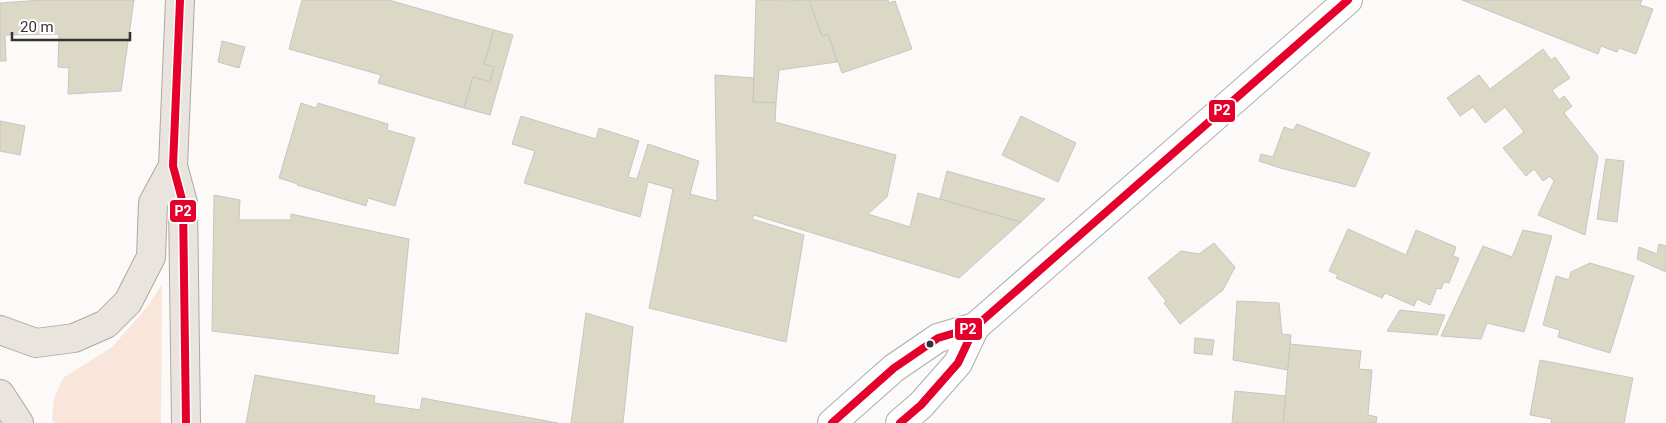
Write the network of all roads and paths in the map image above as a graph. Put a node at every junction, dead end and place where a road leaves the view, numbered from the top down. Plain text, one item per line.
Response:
1 (180, 0) edge
2 (1348, 0) edge
3 (173, 166) junction
4 (975, 327) junction
5 (0, 330) edge
6 (0, 394) edge
7 (19, 423) edge
8 (186, 423) edge
9 (832, 423) edge
10 (900, 423) edge

1 - 3 main road
2 - 4 street
3 - 5 main road
3 - 8 main road
4 - 9 street
4 - 10 street
6 - 7 main road

